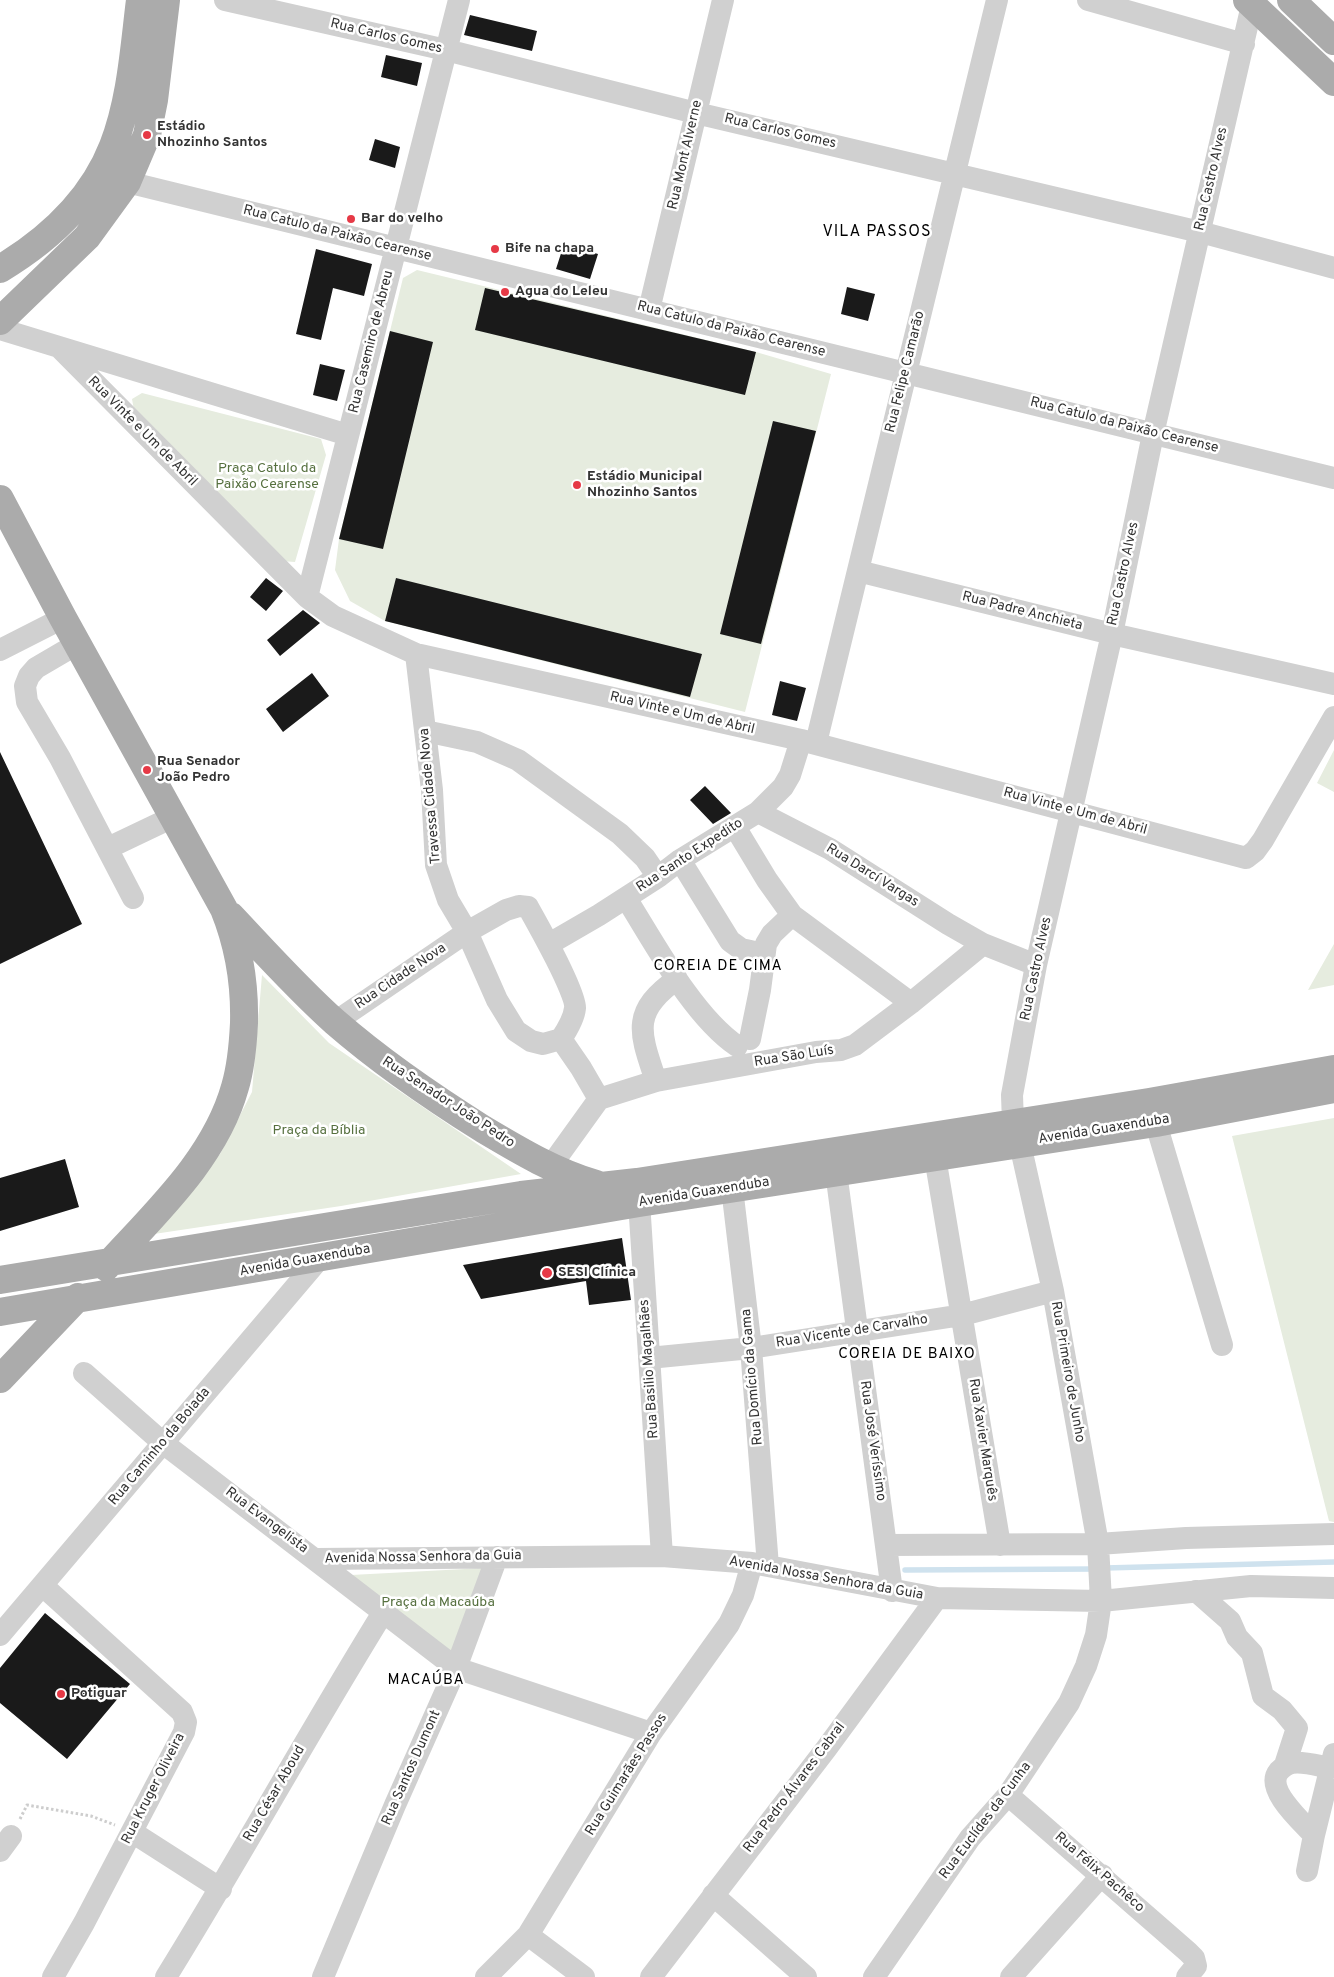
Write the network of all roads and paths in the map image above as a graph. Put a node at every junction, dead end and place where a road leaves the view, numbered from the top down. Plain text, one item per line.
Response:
1 (140, 0) edge
2 (166, 0) edge
3 (225, 0) edge
4 (459, 0) edge
5 (723, 0) edge
6 (996, 0) edge
7 (1088, 0) edge
8 (1291, 0) edge
9 (1250, 3) edge
10 (1334, 41) edge
11 (1244, 44) junction
12 (446, 50) junction
13 (1334, 82) edge
14 (696, 112) junction
15 (954, 173) junction
16 (127, 182) junction
17 (1200, 232) junction
18 (396, 248) junction
19 (1334, 268) edge
20 (0, 270) edge
21 (649, 310) junction
22 (0, 321) edge
23 (0, 329) edge
24 (59, 347) junction
25 (906, 373) junction
26 (348, 434) junction
27 (1153, 434) junction
28 (1334, 478) edge
29 (3, 512) edge
30 (858, 571) junction
31 (306, 597) junction
32 (63, 618) junction
33 (1112, 634) junction
34 (78, 644) junction
35 (0, 650) edge
36 (416, 654) junction
37 (1334, 684) edge
38 (1334, 717) edge
39 (425, 730) junction
40 (809, 742) junction
41 (1072, 811) junction
42 (758, 812) junction
43 (173, 816) junction
44 (735, 827) junction
45 (108, 848) junction
46 (680, 860) junction
47 (658, 877) junction
48 (133, 898) dead end
49 (626, 898) junction
50 (224, 909) junction
51 (792, 915) junction
52 (467, 932) junction
53 (549, 944) junction
54 (983, 944) junction
55 (764, 954) junction
56 (1036, 965) junction
57 (677, 979) junction
58 (911, 1003) junction
59 (335, 1022) junction
60 (561, 1039) junction
61 (1334, 1069) edge
62 (653, 1071) junction
63 (1334, 1089) edge
64 (599, 1099) junction
65 (1153, 1112) junction
66 (1016, 1133) junction
67 (936, 1157) junction
68 (550, 1167) junction
69 (836, 1172) junction
70 (604, 1186) junction
71 (732, 1188) junction
72 (638, 1192) junction
73 (521, 1195) junction
74 (320, 1258) junction
75 (109, 1263) junction
76 (42, 1274) junction
77 (0, 1280) edge
78 (1053, 1291) junction
79 (75, 1300) junction
80 (0, 1312) edge
81 (962, 1315) junction
82 (857, 1331) junction
83 (1222, 1345) dead end
84 (751, 1348) junction
85 (649, 1358) junction
86 (84, 1373) dead end
87 (0, 1379) edge
88 (163, 1443) junction
89 (1334, 1534) edge
90 (1000, 1545) junction
91 (886, 1546) junction
92 (1098, 1550) junction
93 (662, 1556) junction
94 (497, 1557) junction
95 (317, 1559) junction
96 (760, 1565) junction
97 (44, 1586) junction
98 (1334, 1588) edge
99 (892, 1591) junction
100 (1196, 1591) junction
101 (1101, 1594) junction
102 (937, 1598) junction
103 (384, 1611) junction
104 (0, 1635) edge
105 (456, 1668) junction
106 (650, 1733) junction
107 (1332, 1761) edge
108 (1286, 1765) junction
109 (1008, 1795) junction
110 (132, 1832) junction
111 (1314, 1835) junction
112 (5, 1844) edge
113 (1307, 1871) dead end
114 (1102, 1875) junction
115 (221, 1889) junction
116 (713, 1896) junction
117 (528, 1935) junction
118 (54, 1977) edge
119 (166, 1977) edge
120 (323, 1977) edge
121 (486, 1977) edge
122 (584, 1977) edge
123 (651, 1977) edge
124 (806, 1977) edge
125 (874, 1977) edge
126 (1011, 1977) edge
127 (1187, 1977) edge

1 - 20 main road
2 - 16 main road
3 - 12 street, Rua Carlos Gomes
4 - 12 street, Rua Casemiro de Abreu
5 - 14 street, Rua Mont Alverne
6 - 15 street, Rua Felipe Camarão
7 - 11 street
8 - 10 main road
9 - 11 street, Rua Castro Alves
9 - 13 main road
11 - 17 street, Rua Castro Alves
12 - 14 street, Rua Carlos Gomes
12 - 18 street, Rua Casemiro de Abreu
14 - 15 street, Rua Carlos Gomes
14 - 21 street, Rua Mont Alverne
15 - 17 street, Rua Carlos Gomes
15 - 25 street, Rua Felipe Camarão
16 - 18 street, Rua Catulo da Paixão Cearense
16 - 22 main road
17 - 19 street, Rua Carlos Gomes
17 - 27 street, Rua Castro Alves
18 - 21 street, Rua Catulo da Paixão Cearense
18 - 26 street, Rua Casemiro de Abreu
21 - 25 street, Rua Catulo da Paixão Cearense
23 - 24 street
24 - 26 street
24 - 31 street, Rua Vinte e Um de Abril
25 - 27 street, Rua Catulo da Paixão Cearense
25 - 30 street, Rua Felipe Camarão
26 - 31 street, Rua Casemiro de Abreu
27 - 28 street, Rua Catulo da Paixão Cearense
27 - 33 street, Rua Castro Alves
29 - 32 main road, Rua Senador João Pedro
30 - 33 street, Rua Padre Anchieta
30 - 40 street, Rua Felipe Camarão
31 - 36 street, Rua Vinte e Um de Abril
32 - 34 main road, Rua Senador João Pedro
32 - 35 street
33 - 37 street, Rua Padre Anchieta
33 - 41 street, Rua Castro Alves
34 - 43 main road, Rua Senador João Pedro
34 - 45 street
36 - 39 street, Travessa Cidade Nova
36 - 40 street, Rua Vinte e Um de Abril
38 - 41 street, Rua Vinte e Um de Abril
39 - 47 street
39 - 52 street, Travessa Cidade Nova
40 - 41 street, Rua Vinte e Um de Abril
40 - 42 street, Rua Santo Expedito
41 - 56 street, Rua Castro Alves
42 - 44 street, Rua Santo Expedito
42 - 54 street, Rua Darcí Vargas
43 - 45 street
43 - 50 main road, Rua Senador João Pedro
44 - 46 street, Rua Santo Expedito
44 - 51 street
45 - 48 street
46 - 47 street, Rua Santo Expedito
46 - 55 street
47 - 49 street, Rua Santo Expedito
49 - 53 street, Rua Santo Expedito
49 - 57 street
50 - 59 main road, Rua Senador João Pedro
50 - 75 main road, Rua Senador João Pedro
51 - 55 street
51 - 58 street
52 - 53 street, Rua Cidade Nova
52 - 59 street, Rua Cidade Nova
52 - 60 street
53 - 60 street, Rua Cidade Nova
54 - 56 street
54 - 58 street, Rua São Luís
55 - 57 street
56 - 66 street, Rua Castro Alves
57 - 62 street
58 - 62 street, Rua São Luís
59 - 68 main road, Rua Senador João Pedro
60 - 64 street
61 - 65 main road, Avenida Guaxenduba
62 - 64 street, Rua São Luís
63 - 65 main road, Avenida Guaxenduba
64 - 68 street
65 - 66 main road, Avenida Guaxenduba
65 - 83 street
66 - 67 main road, Avenida Guaxenduba
66 - 72 main road, Avenida Guaxenduba
66 - 78 street, Rua Primeiro de Junho
67 - 69 main road, Avenida Guaxenduba
67 - 81 street, Rua Xavier Marquês
68 - 70 main road, Rua Senador João Pedro
69 - 71 main road, Avenida Guaxenduba
69 - 82 street, Rua José Veríssimo
70 - 72 main road, Avenida Guaxenduba
70 - 73 main road, Avenida Guaxenduba
71 - 72 main road, Avenida Guaxenduba
71 - 84 street, Rua Domício da Gama
72 - 74 main road, Avenida Guaxenduba
72 - 85 street, Rua Basilio Magalhães
73 - 74 main road
73 - 75 main road, Avenida Guaxenduba
74 - 79 main road, Avenida Guaxenduba
74 - 88 street, Rua Caminho da Boiada
75 - 76 main road, Avenida Guaxenduba
75 - 79 main road, Rua Senador João Pedro
76 - 77 main road, Avenida Guaxenduba
76 - 79 main road
78 - 81 street, Rua Vicente de Carvalho
78 - 92 street, Rua Primeiro de Junho
79 - 80 main road, Avenida Guaxenduba
79 - 87 main road, Rua Senador João Pedro
81 - 82 street, Rua Vicente de Carvalho
81 - 90 street, Rua Xavier Marquês
82 - 84 street, Rua Vicente de Carvalho
82 - 91 street, Rua José Veríssimo
84 - 85 street, Rua Vicente de Carvalho
84 - 96 street, Rua Domício da Gama
85 - 93 street, Rua Basilio Magalhães
86 - 88 street, Rua Evangelista
88 - 95 street, Rua Evangelista
88 - 97 street, Rua Caminho da Boiada
89 - 92 street
90 - 91 street
90 - 92 street
91 - 99 street, Rua José Veríssimo
92 - 101 street, Rua Primeiro de Junho
93 - 94 street, Avenida Nossa Senhora da Guia
93 - 96 street, Avenida Nossa Senhora da Guia
94 - 95 street, Avenida Nossa Senhora da Guia
94 - 105 street, Rua Santos Dumont
95 - 103 street, Rua Evangelista
96 - 99 street, Avenida Nossa Senhora da Guia
96 - 106 street, Rua Guimarães Passos
97 - 104 street, Rua Caminho da Boiada
97 - 110 street, Rua Kruger Oliveira
98 - 100 street, Avenida Nossa Senhora da Guia
99 - 102 street, Avenida Nossa Senhora da Guia
100 - 101 street, Avenida Nossa Senhora da Guia
100 - 108 street
101 - 102 street, Avenida Nossa Senhora da Guia
101 - 109 street, Rua Euclídes da Cunha
102 - 116 street, Rua Pedro Álvares Cabral
103 - 105 street, Rua Evangelista
103 - 115 street, Rua César Aboud
105 - 106 street, Rua Evangelista
105 - 120 street, Rua Santos Dumont
106 - 117 street, Rua Guimarães Passos
107 - 108 street
107 - 111 street
108 - 111 street
109 - 114 street, Rua Félix Pachêco
109 - 125 street, Rua Euclídes da Cunha
110 - 112 path
110 - 115 street
110 - 118 street, Rua Kruger Oliveira
111 - 113 street
114 - 126 street
114 - 127 street, Rua Félix Pachêco
115 - 119 street, Rua César Aboud
116 - 123 street, Rua Pedro Álvares Cabral
116 - 124 street
117 - 121 street, Rua Guimarães Passos
117 - 122 street

